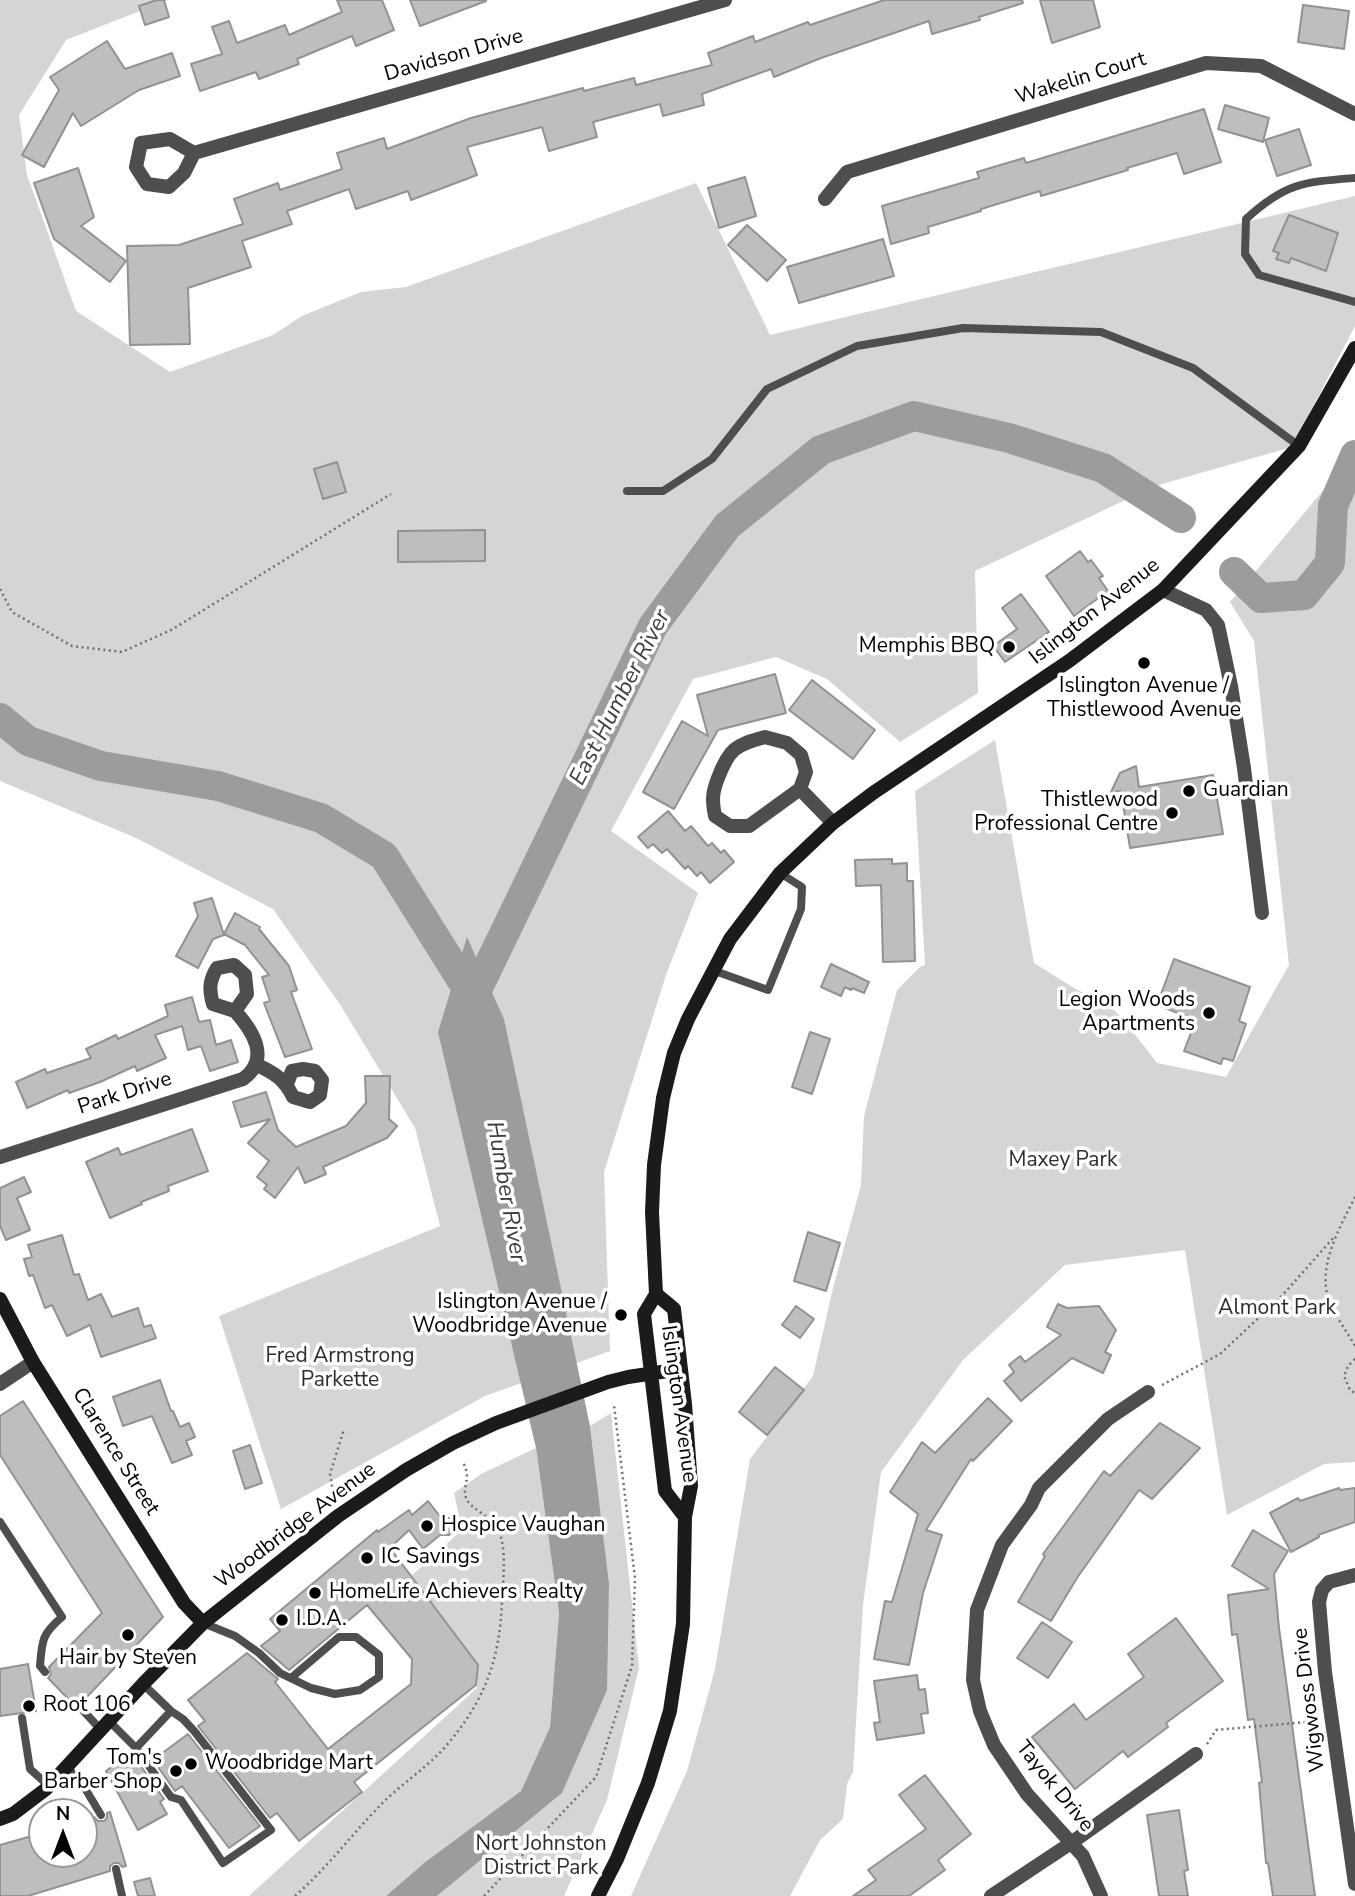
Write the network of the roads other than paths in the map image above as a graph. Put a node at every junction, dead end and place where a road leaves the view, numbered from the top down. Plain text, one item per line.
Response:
1 (725, 0) edge
2 (1355, 114) edge
3 (194, 153) dead end
4 (1355, 178) edge
5 (825, 199) dead end
6 (1355, 302) edge
7 (1355, 348) edge
8 (1299, 446) junction
9 (627, 491) dead end
10 (1163, 590) junction
11 (800, 789) junction
12 (833, 823) junction
13 (780, 873) junction
14 (1262, 913) dead end
15 (712, 970) junction
16 (235, 1011) dead end
17 (257, 1065) junction
18 (287, 1084) dead end
19 (0, 1157) edge
20 (656, 1294) junction
21 (0, 1299) edge
22 (33, 1362) junction
23 (681, 1369) junction
24 (651, 1373) junction
25 (0, 1384) edge
26 (1148, 1392) road end
27 (685, 1517) junction
28 (0, 1522) edge
29 (1355, 1575) edge
30 (203, 1623) junction
31 (45, 1672) dead end
32 (291, 1678) junction
33 (143, 1684) junction
34 (79, 1706) dead end
35 (171, 1711) junction
36 (22, 1718) dead end
37 (105, 1726) junction
38 (136, 1748) junction
39 (1196, 1754) road end
40 (66, 1767) junction
41 (50, 1786) junction
42 (101, 1815) dead end
43 (0, 1819) edge
44 (1072, 1843) junction
45 (116, 1869) dead end
46 (1355, 1884) edge
47 (122, 1896) edge
48 (598, 1896) edge
49 (991, 1896) edge
50 (1101, 1896) edge

1 - 3 street, Davidson Drive
2 - 5 street, Wakelin Court
4 - 6 lane
7 - 8 main road, Islington Avenue
8 - 9 lane
8 - 10 main road, Islington Avenue
10 - 12 main road, Islington Avenue
10 - 14 street
11 - 11 street
11 - 12 street
12 - 13 main road, Islington Avenue
13 - 15 main road, Islington Avenue
13 - 15 lane
15 - 20 main road, Islington Avenue
16 - 17 street
17 - 18 street
17 - 19 street, Park Drive
20 - 23 main road, Islington Avenue
20 - 24 main road, Islington Avenue
21 - 22 main road, Clarence Street
22 - 25 street
22 - 30 main road, Clarence Street
23 - 24 main road, Woodbridge Avenue
23 - 27 main road, Islington Avenue
24 - 27 main road, Islington Avenue
24 - 30 main road, Woodbridge Avenue
26 - 44 street, Tayok Drive
27 - 48 main road, Islington Avenue
28 - 31 lane
29 - 46 street, Wigwoss Drive
30 - 32 lane
30 - 33 main road, Woodbridge Avenue
32 - 32 lane
33 - 35 lane
33 - 37 main road, Woodbridge Avenue
34 - 37 lane
35 - 38 lane
35 - 38 lane
36 - 41 lane
37 - 38 lane
37 - 40 main road, Woodbridge Avenue
39 - 44 street
40 - 41 main road, Woodbridge Avenue
40 - 42 lane
41 - 43 main road, Woodbridge Avenue
44 - 49 street
44 - 50 street, Tayok Drive
45 - 47 lane

